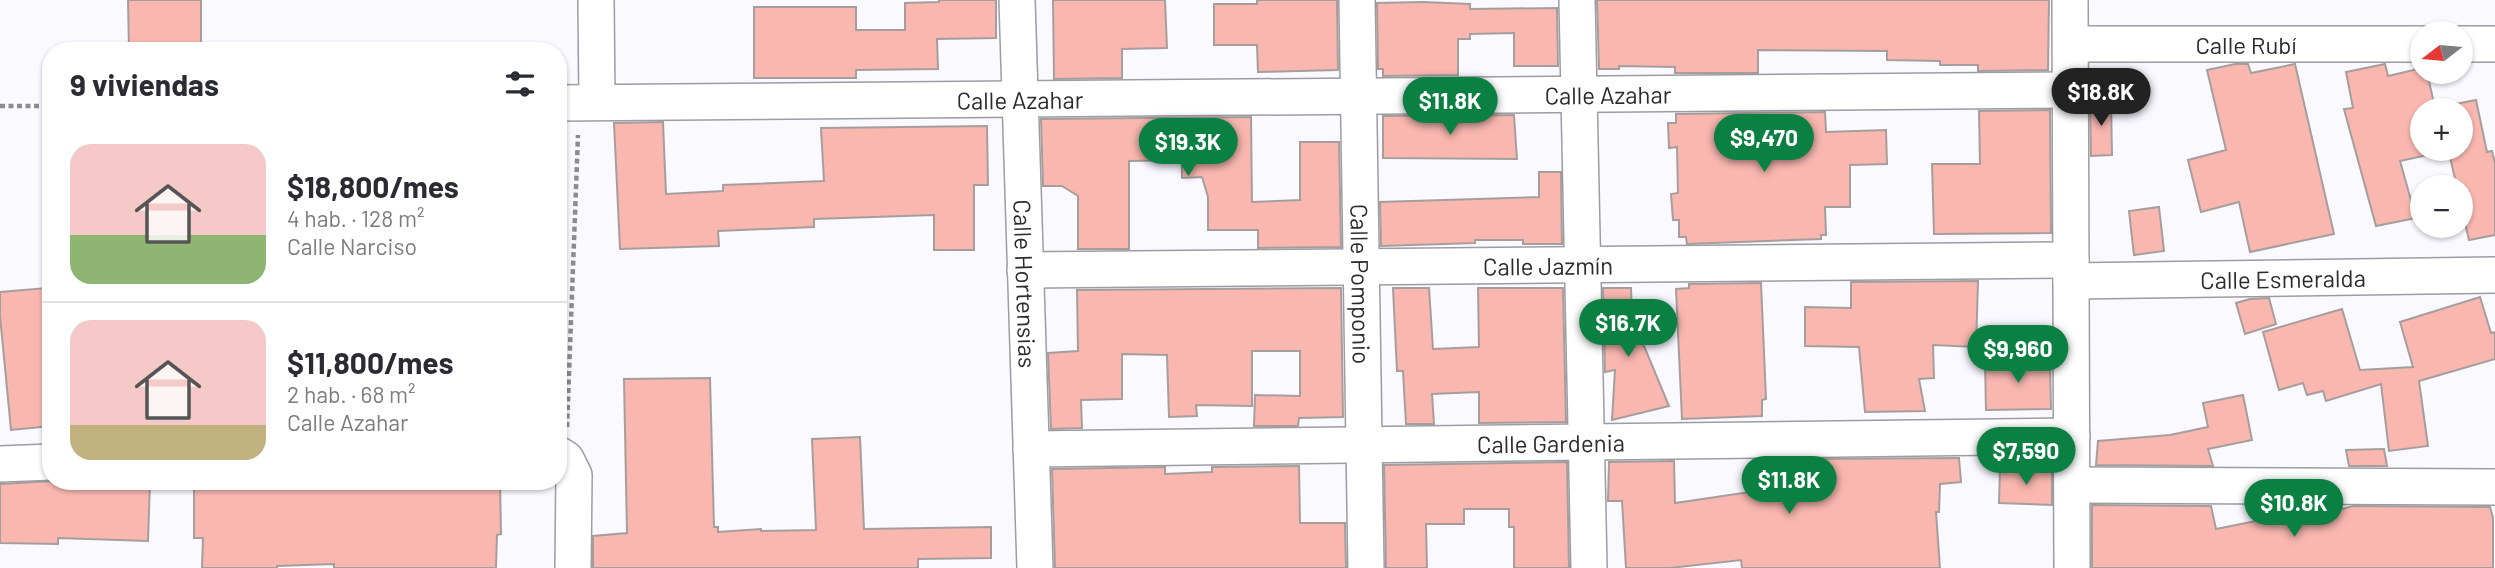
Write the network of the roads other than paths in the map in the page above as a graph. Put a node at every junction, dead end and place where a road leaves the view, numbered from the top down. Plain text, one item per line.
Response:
1 (596, 0) edge
2 (1017, 0) edge
3 (1357, 0) edge
4 (1577, 0) edge
5 (2070, 0) edge
6 (2071, 44) junction
7 (2410, 44) edge
8 (2473, 44) edge
9 (2495, 44) edge
10 (2071, 90) junction
11 (1579, 94) junction
12 (1358, 96) junction
13 (1020, 99) junction
14 (578, 102) edge
15 (1582, 265) junction
16 (1361, 267) junction
17 (1025, 270) junction
18 (2071, 271) junction
19 (2495, 275) edge
20 (2072, 436) junction
21 (1586, 442) junction
22 (1364, 445) junction
23 (1031, 449) junction
24 (42, 462) edge
25 (0, 464) edge
26 (567, 465) edge
27 (2072, 485) junction
28 (2495, 487) edge
29 (573, 568) edge
30 (1035, 568) edge
31 (1366, 568) edge
32 (1589, 568) edge
33 (2072, 568) edge

1 - 14 street
2 - 13 street, Calle Hortensias
3 - 12 street, Calle Pomponio
4 - 11 street
5 - 6 street
6 - 7 street, Calle Rubí
6 - 10 street
8 - 9 street
10 - 11 street, Calle Azahar
10 - 18 street
11 - 12 street, Calle Azahar
11 - 15 street
12 - 13 street, Calle Azahar
12 - 16 street, Calle Pomponio
13 - 14 street, Calle Azahar
13 - 17 street, Calle Hortensias
15 - 16 street, Calle Jazmín
15 - 18 street, Calle Jazmín
15 - 21 street
16 - 17 street, Calle Jazmín
16 - 22 street, Calle Pomponio
17 - 23 street, Calle Hortensias
18 - 19 street, Calle Esmeralda
18 - 20 street
20 - 21 street, Calle Gardenia
20 - 27 street
21 - 22 street, Calle Gardenia
21 - 32 street
22 - 23 street, Calle Gardenia
22 - 31 street, Calle Pomponio
23 - 30 street, Calle Hortensias
24 - 25 street
26 - 29 street
27 - 28 street
27 - 33 street

